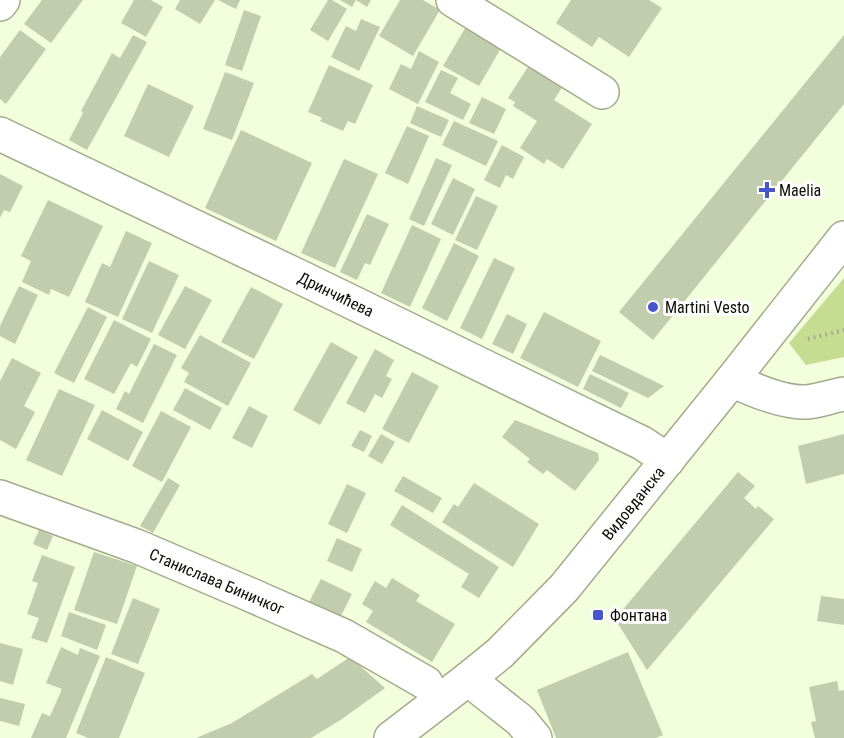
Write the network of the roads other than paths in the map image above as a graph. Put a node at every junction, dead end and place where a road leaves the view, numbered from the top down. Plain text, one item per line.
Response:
1 (3, 0) edge
2 (453, 0) edge
3 (0, 4) edge
4 (602, 92) dead end
5 (0, 134) edge
6 (844, 238) edge
7 (732, 380) junction
8 (844, 394) edge
9 (668, 460) junction
10 (0, 497) edge
11 (468, 679) junction
12 (426, 682) dead end
13 (391, 738) edge
14 (535, 738) edge

1 - 3 street
2 - 4 street
5 - 9 street, Дринчићева
6 - 7 street, Видовданска
7 - 8 street
7 - 9 street, Видовданска
9 - 11 street, Видовданска
10 - 12 street, Станислава Биничког
11 - 13 street, Видовданска
11 - 14 street

